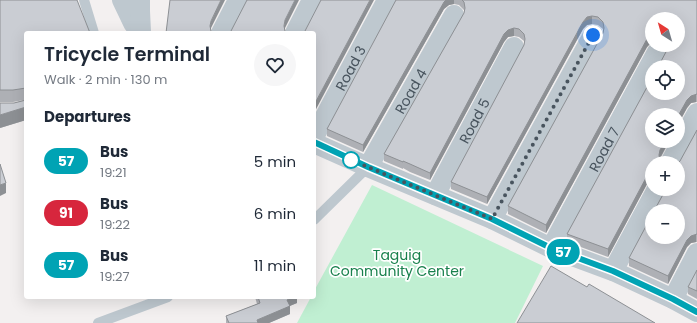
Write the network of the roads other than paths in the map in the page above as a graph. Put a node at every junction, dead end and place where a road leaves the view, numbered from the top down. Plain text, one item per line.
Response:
1 (84, 0) edge
2 (122, 0) edge
3 (140, 0) edge
4 (238, 0) edge
5 (312, 0) edge
6 (387, 0) edge
7 (454, 15) dead end
8 (93, 31) edge
9 (139, 31) edge
10 (141, 31) edge
11 (222, 31) edge
12 (296, 31) edge
13 (593, 35) dead end
14 (514, 47) dead end
15 (657, 52) dead end
16 (697, 113) edge
17 (316, 132) edge
18 (316, 143) edge
19 (674, 156) edge
20 (368, 167) junction
21 (435, 196) junction
22 (653, 196) edge
23 (316, 218) edge
24 (492, 219) junction
25 (551, 248) junction
26 (697, 254) edge
27 (613, 271) junction
28 (163, 299) edge
29 (673, 299) junction
30 (697, 312) edge
31 (98, 323) edge

1 - 8 lane
2 - 9 street
3 - 10 street
4 - 11 street
5 - 12 street
6 - 17 street, Road 3
7 - 20 street, Road 4
13 - 24 street
14 - 21 street, Road 5
15 - 25 street, Road 7
16 - 19 street
18 - 20 street
20 - 21 street
20 - 23 lane
21 - 24 street
22 - 27 street
24 - 25 street
25 - 27 street
26 - 29 street
27 - 29 street
28 - 31 lane
29 - 30 street

